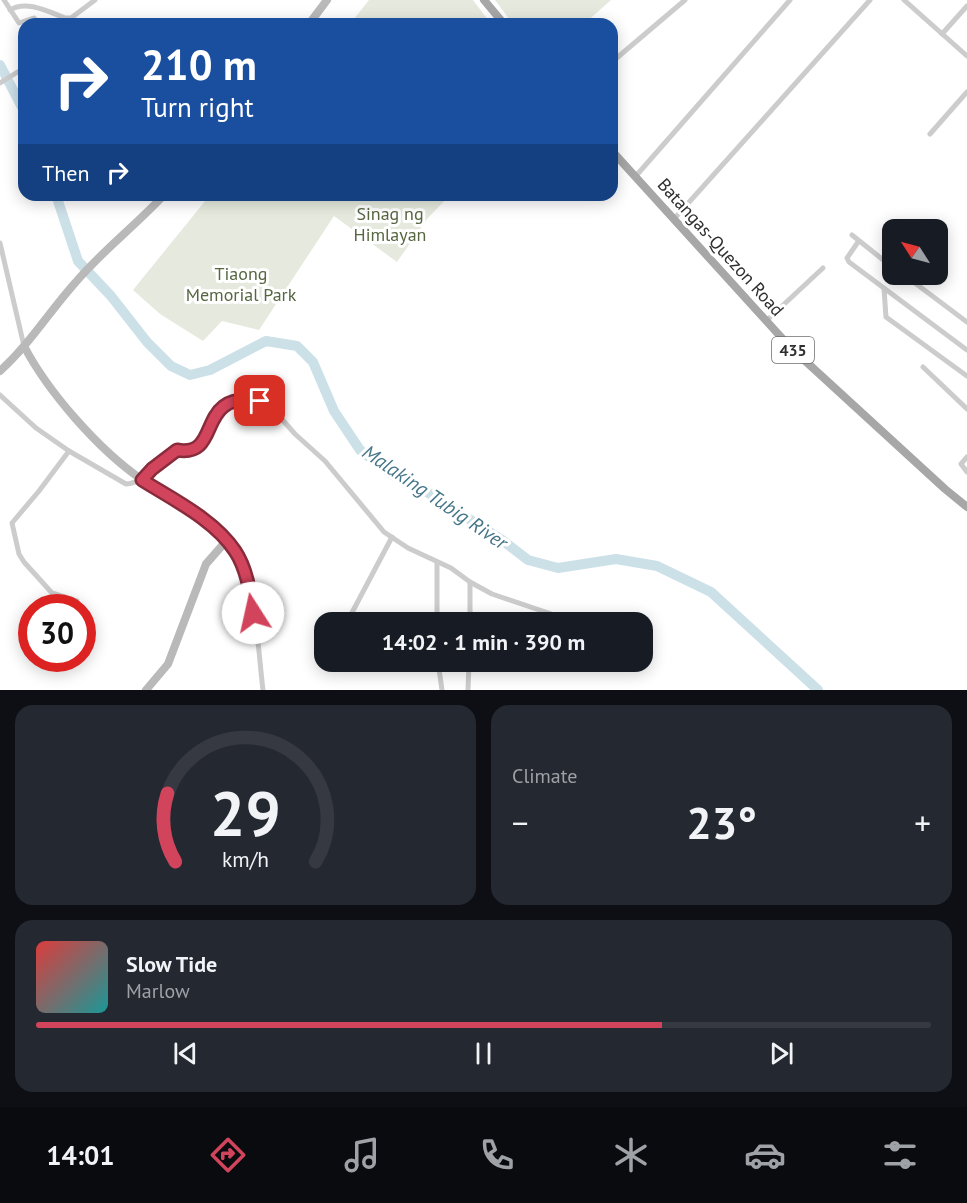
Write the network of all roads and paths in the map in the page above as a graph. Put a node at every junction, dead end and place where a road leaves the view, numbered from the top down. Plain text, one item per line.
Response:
1 (4, 0) edge
2 (95, 0) edge
3 (327, 0) edge
4 (484, 0) edge
5 (686, 0) edge
6 (790, 0) edge
7 (871, 0) edge
8 (904, 0) edge
9 (967, 6) edge
10 (10, 10) junction
11 (314, 18) edge
12 (499, 18) edge
13 (18, 22) edge
14 (942, 34) junction
15 (967, 56) edge
16 (618, 57) edge
17 (18, 72) edge
18 (0, 83) edge
19 (967, 92) edge
20 (930, 134) dead end
21 (618, 158) edge
22 (635, 177) junction
23 (158, 201) edge
24 (674, 219) junction
25 (852, 235) dead end
26 (858, 242) junction
27 (0, 243) edge
28 (882, 260) edge
29 (823, 268) dead end
30 (918, 285) edge
31 (884, 289) junction
32 (766, 321) junction
33 (967, 322) edge
34 (24, 346) junction
35 (967, 350) edge
36 (923, 367) dead end
37 (0, 371) edge
38 (967, 376) edge
39 (0, 395) edge
40 (967, 409) edge
41 (69, 451) junction
42 (967, 457) edge
43 (967, 472) edge
44 (142, 480) junction
45 (967, 507) edge
46 (392, 537) junction
47 (227, 540) junction
48 (437, 563) junction
49 (470, 582) junction
50 (55, 594) edge
51 (352, 612) edge
52 (437, 612) edge
53 (470, 612) edge
54 (545, 612) edge
55 (439, 672) edge
56 (469, 672) edge
57 (146, 690) edge
58 (263, 690) edge
59 (442, 690) edge
60 (468, 690) edge

1 - 10 street
2 - 10 street
3 - 11 street
4 - 12 main road
5 - 16 street
6 - 22 street
7 - 24 street
8 - 14 street
9 - 14 street
10 - 13 street
14 - 15 street
17 - 18 street
19 - 20 street
21 - 22 main road, Batangas-Quezon Road / 435
22 - 24 main road, Batangas-Quezon Road / 435
23 - 34 street
24 - 32 main road, Batangas-Quezon Road / 435
25 - 26 street
26 - 28 street
26 - 31 street
27 - 34 street
29 - 32 street
30 - 33 street
31 - 35 street
31 - 38 street
32 - 45 main road, Batangas-Quezon Road / 435
34 - 37 street
34 - 44 street
36 - 40 street
39 - 41 street
41 - 44 street
41 - 50 street
42 - 43 street
44 - 46 street
44 - 47 street
46 - 48 street
46 - 51 street
47 - 57 street
47 - 58 street
48 - 49 street
48 - 52 street
49 - 53 street
49 - 54 street
55 - 59 street
56 - 60 street

